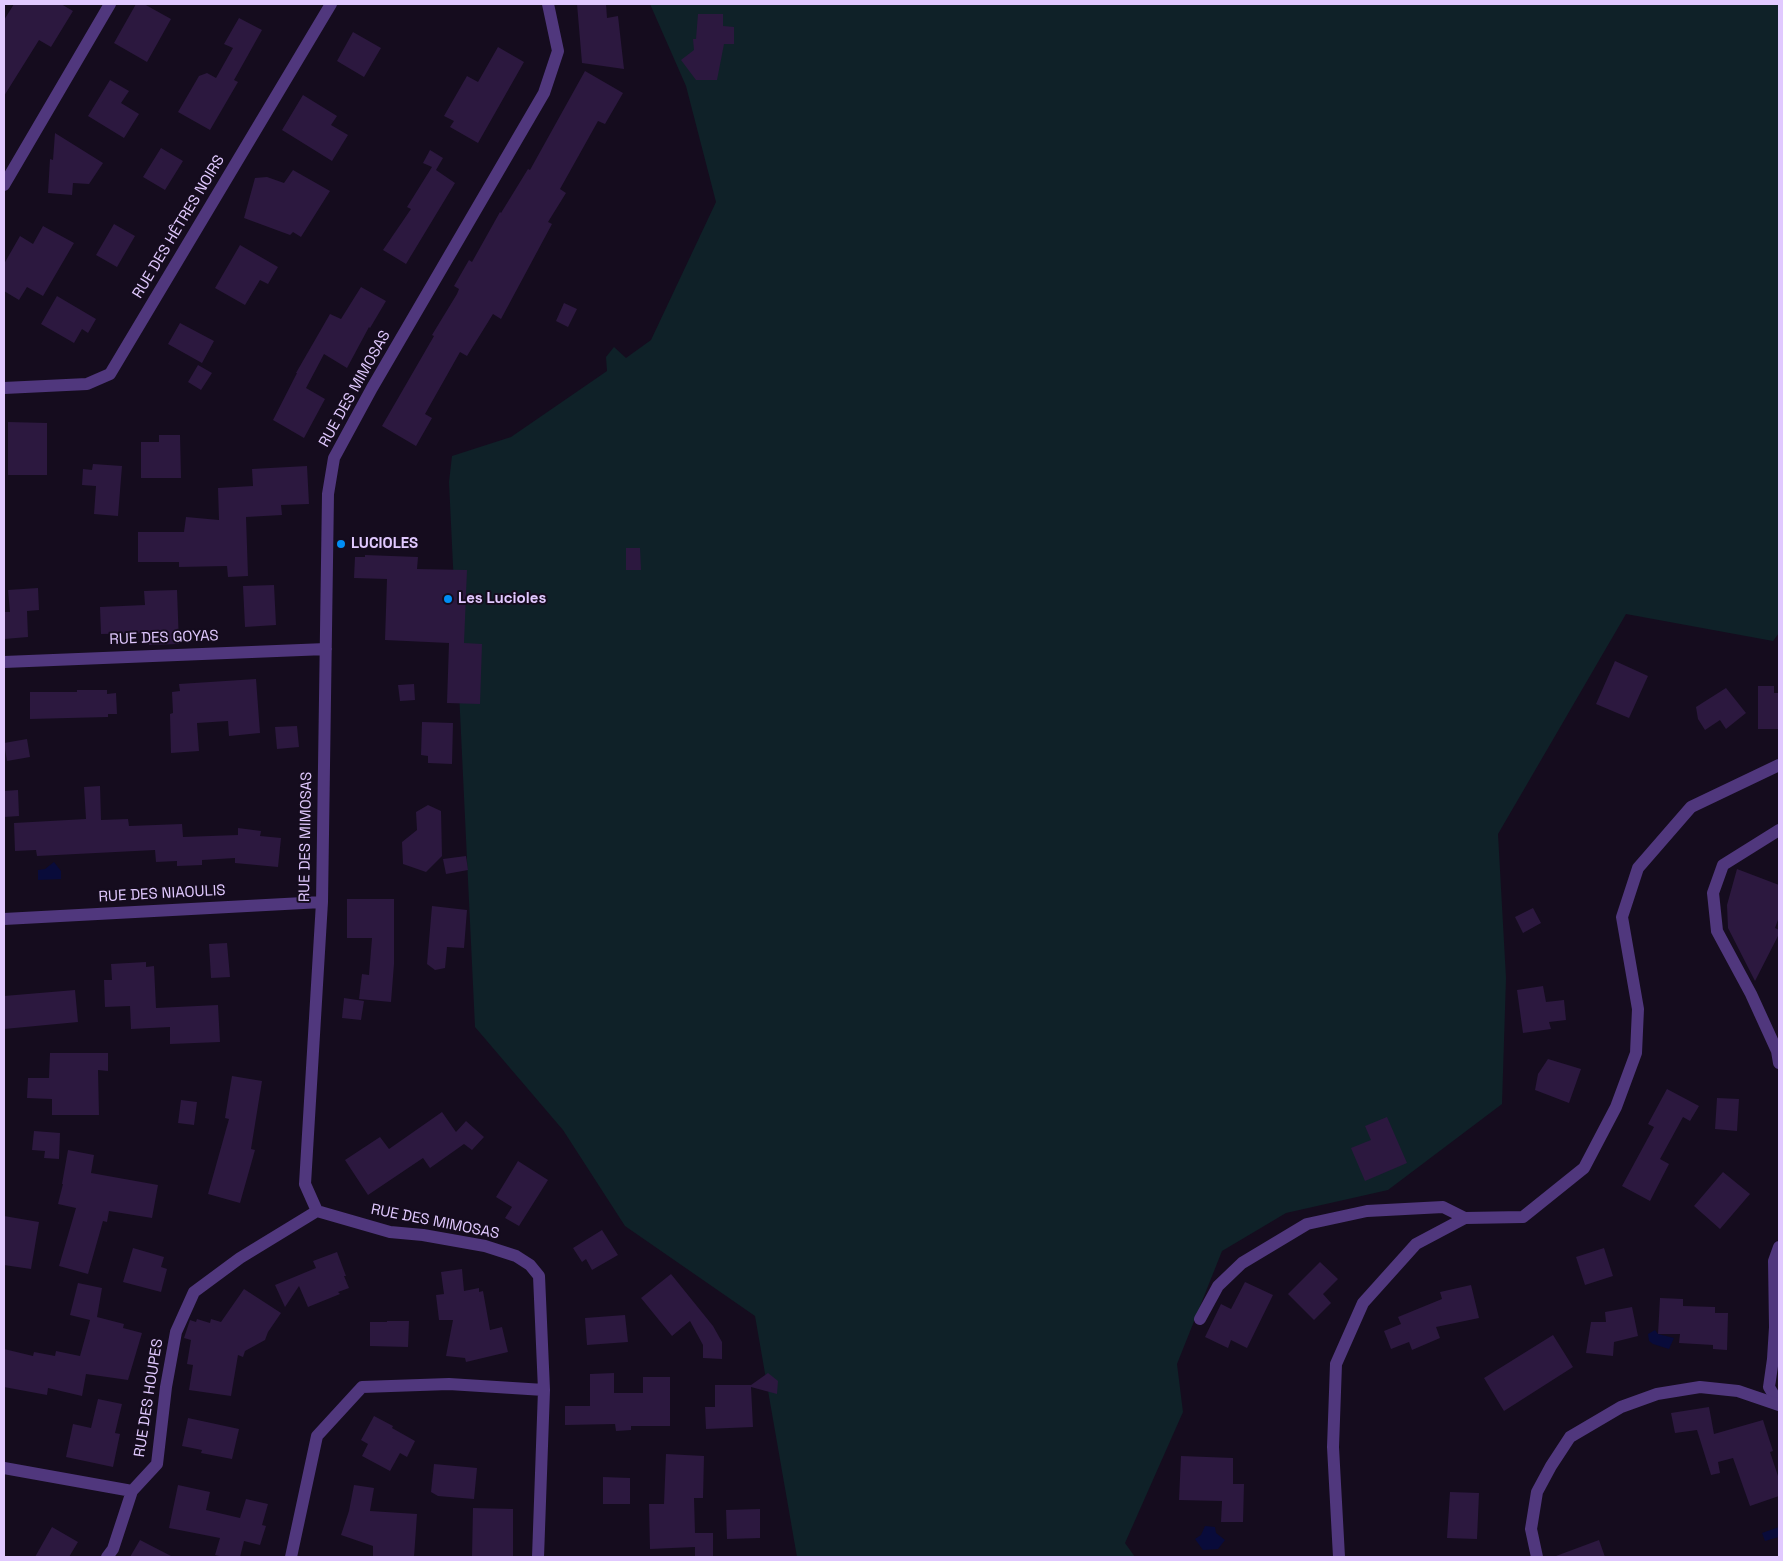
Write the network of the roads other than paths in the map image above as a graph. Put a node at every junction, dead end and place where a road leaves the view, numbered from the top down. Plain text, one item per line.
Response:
1 (110, 4) edge
2 (331, 4) edge
3 (548, 4) edge
4 (4, 185) edge
5 (4, 388) edge
6 (326, 648) junction
7 (4, 662) edge
8 (1779, 765) edge
9 (1779, 830) edge
10 (322, 902) junction
11 (4, 919) edge
12 (1779, 1062) edge
13 (317, 1211) junction
14 (1465, 1218) junction
15 (1779, 1247) edge
16 (1200, 1319) dead end
17 (544, 1390) junction
18 (1779, 1404) edge
19 (4, 1468) edge
20 (132, 1491) junction
21 (107, 1557) edge
22 (291, 1557) edge
23 (538, 1557) edge
24 (1339, 1557) edge
25 (1537, 1557) edge

1 - 4 street
2 - 5 street, RUE DES HÊTRES NOIRS
3 - 6 street, RUE DES MIMOSAS
6 - 7 street, RUE DES GOYAS
6 - 10 street, RUE DES MIMOSAS
8 - 14 street
9 - 12 street
10 - 11 street, RUE DES NIAOULIS
10 - 13 street, RUE DES MIMOSAS
13 - 17 street, RUE DES MIMOSAS
13 - 20 street, RUE DES HOUPES
14 - 16 street
14 - 24 street
15 - 18 street
17 - 22 street
17 - 23 street, RUE DES MIMOSAS
18 - 25 street
19 - 20 street
20 - 21 street, RUE DES HOUPES

